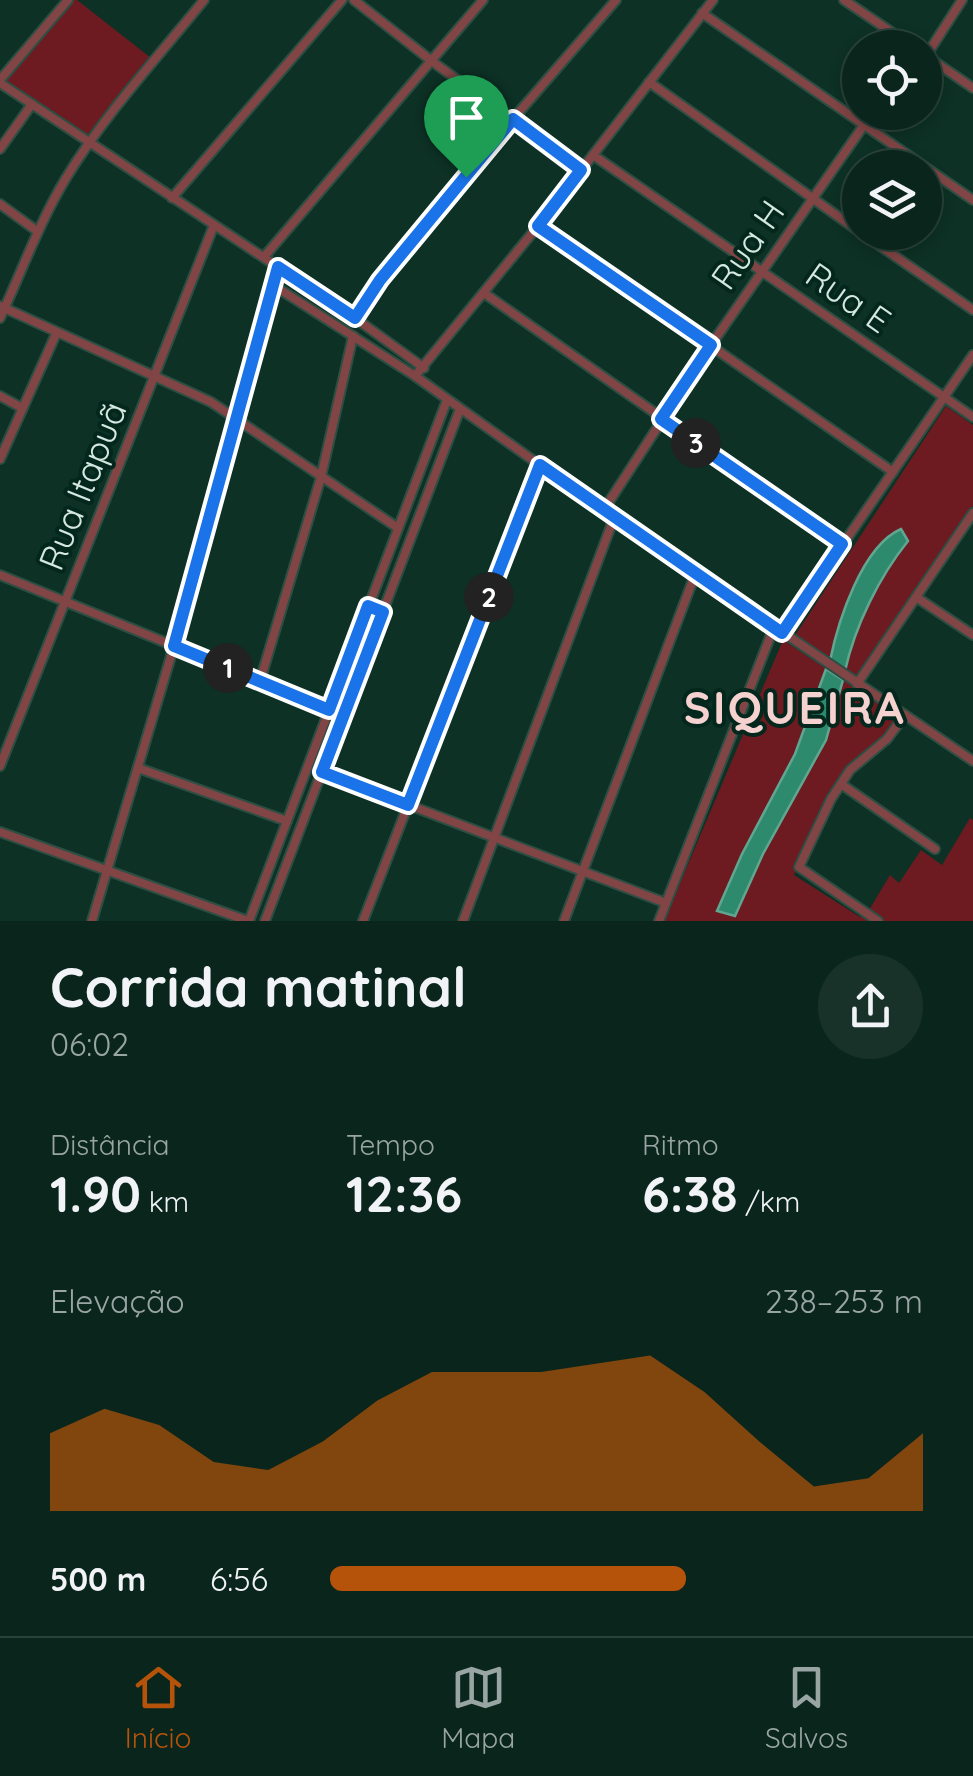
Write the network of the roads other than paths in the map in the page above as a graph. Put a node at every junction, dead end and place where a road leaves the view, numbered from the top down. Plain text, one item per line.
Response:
1 (68, 0) edge
2 (204, 0) edge
3 (342, 0) edge
4 (354, 0) edge
5 (483, 0) edge
6 (616, 0) edge
7 (713, 0) edge
8 (844, 0) edge
9 (962, 0) edge
10 (702, 14) junction
11 (888, 30) edge
12 (942, 31) edge
13 (433, 62) junction
14 (942, 66) edge
15 (0, 81) edge
16 (648, 82) junction
17 (973, 88) edge
18 (32, 104) junction
19 (842, 108) edge
20 (513, 119) junction
21 (862, 130) edge
22 (874, 130) edge
23 (90, 142) junction
24 (0, 150) edge
25 (593, 155) junction
26 (581, 170) junction
27 (172, 198) junction
28 (814, 200) junction
29 (973, 200) edge
30 (0, 204) edge
31 (842, 219) edge
32 (214, 225) junction
33 (538, 226) junction
34 (37, 231) junction
35 (886, 250) edge
36 (264, 257) junction
37 (278, 267) junction
38 (763, 272) junction
39 (273, 285) junction
40 (484, 293) junction
41 (973, 310) edge
42 (1, 311) edge
43 (355, 318) junction
44 (56, 334) junction
45 (352, 336) junction
46 (711, 345) junction
47 (973, 356) edge
48 (424, 368) junction
49 (156, 376) junction
50 (415, 376) junction
51 (0, 396) edge
52 (944, 398) junction
53 (447, 400) junction
54 (22, 408) junction
55 (460, 408) junction
56 (973, 417) edge
57 (237, 418) junction
58 (661, 419) junction
59 (0, 459) edge
60 (540, 465) junction
61 (893, 472) junction
62 (321, 477) junction
63 (603, 510) junction
64 (973, 514) edge
65 (614, 518) junction
66 (970, 524) edge
67 (398, 528) junction
68 (842, 544) junction
69 (696, 572) junction
70 (0, 575) edge
71 (916, 597) junction
72 (67, 600) junction
73 (368, 606) junction
74 (383, 612) junction
75 (778, 630) junction
76 (973, 635) edge
77 (174, 646) junction
78 (260, 681) junction
79 (857, 684) junction
80 (329, 710) junction
81 (905, 715) junction
82 (973, 761) edge
83 (0, 766) edge
84 (138, 768) junction
85 (322, 772) junction
86 (841, 784) junction
87 (408, 805) junction
88 (287, 820) junction
89 (0, 832) edge
90 (494, 837) junction
91 (934, 849) dead end
92 (583, 870) junction
93 (106, 872) junction
94 (257, 900) junction
95 (666, 903) junction
96 (270, 906) junction
97 (92, 921) edge
98 (248, 921) edge
99 (265, 921) edge
100 (363, 921) edge
101 (463, 921) edge
102 (564, 921) edge
103 (660, 921) edge
104 (878, 921) edge

1 - 15 street
2 - 23 street
3 - 27 street
4 - 13 street
5 - 13 street
6 - 20 street
7 - 10 street
8 - 11 street
9 - 12 street
10 - 16 street
10 - 19 street
13 - 20 street
13 - 36 street
14 - 17 street
15 - 18 street
16 - 25 street
16 - 28 street
18 - 23 street
18 - 24 street
20 - 26 street
20 - 43 street
21 - 28 street, Rua H
22 - 29 street
23 - 27 street
23 - 34 street
25 - 26 street
25 - 38 street, Rua E
26 - 33 street
27 - 32 street
28 - 31 street
28 - 38 street, Rua H
30 - 34 street
32 - 36 street
32 - 49 street, Rua Itapuã
33 - 40 street
33 - 46 street
34 - 42 street
35 - 41 street
36 - 37 street
37 - 39 street
37 - 43 street
38 - 46 street, Rua H
38 - 52 street, Rua E
39 - 45 street
39 - 57 street
40 - 48 street
40 - 58 street
42 - 44 street
43 - 48 street
44 - 49 street
44 - 54 street
45 - 50 street
45 - 62 street
46 - 58 street, Rua H
46 - 61 street
47 - 52 street
48 - 50 street
49 - 57 street
49 - 72 street, Rua Itapuã
50 - 53 street
51 - 54 street
52 - 56 street, Rua E
52 - 61 street
53 - 55 street
53 - 67 street
54 - 59 street
55 - 60 street
55 - 74 street
57 - 62 street
57 - 77 street
58 - 63 street, Rua H
58 - 68 street
60 - 63 street
60 - 87 street
61 - 68 street
62 - 67 street
62 - 78 street
63 - 65 street
64 - 66 street
65 - 69 street
65 - 90 street
66 - 71 street
67 - 73 street
68 - 75 street
69 - 75 street
69 - 92 street
70 - 72 street
71 - 76 street
71 - 79 street
72 - 77 street
72 - 83 street, Rua Itapuã
73 - 74 street
73 - 80 street
74 - 85 street
75 - 79 street
75 - 95 street
77 - 78 street
77 - 84 street
78 - 80 street
79 - 81 street
80 - 88 street
81 - 82 street
81 - 86 street
84 - 88 street
84 - 93 street
85 - 87 street
85 - 96 street
86 - 91 street
86 - 104 street
87 - 90 street
87 - 100 street
88 - 94 street
89 - 93 street
90 - 92 street
90 - 101 street
92 - 95 street
92 - 102 street
93 - 97 street
93 - 98 street
94 - 96 street
94 - 98 street
95 - 103 street
96 - 99 street

